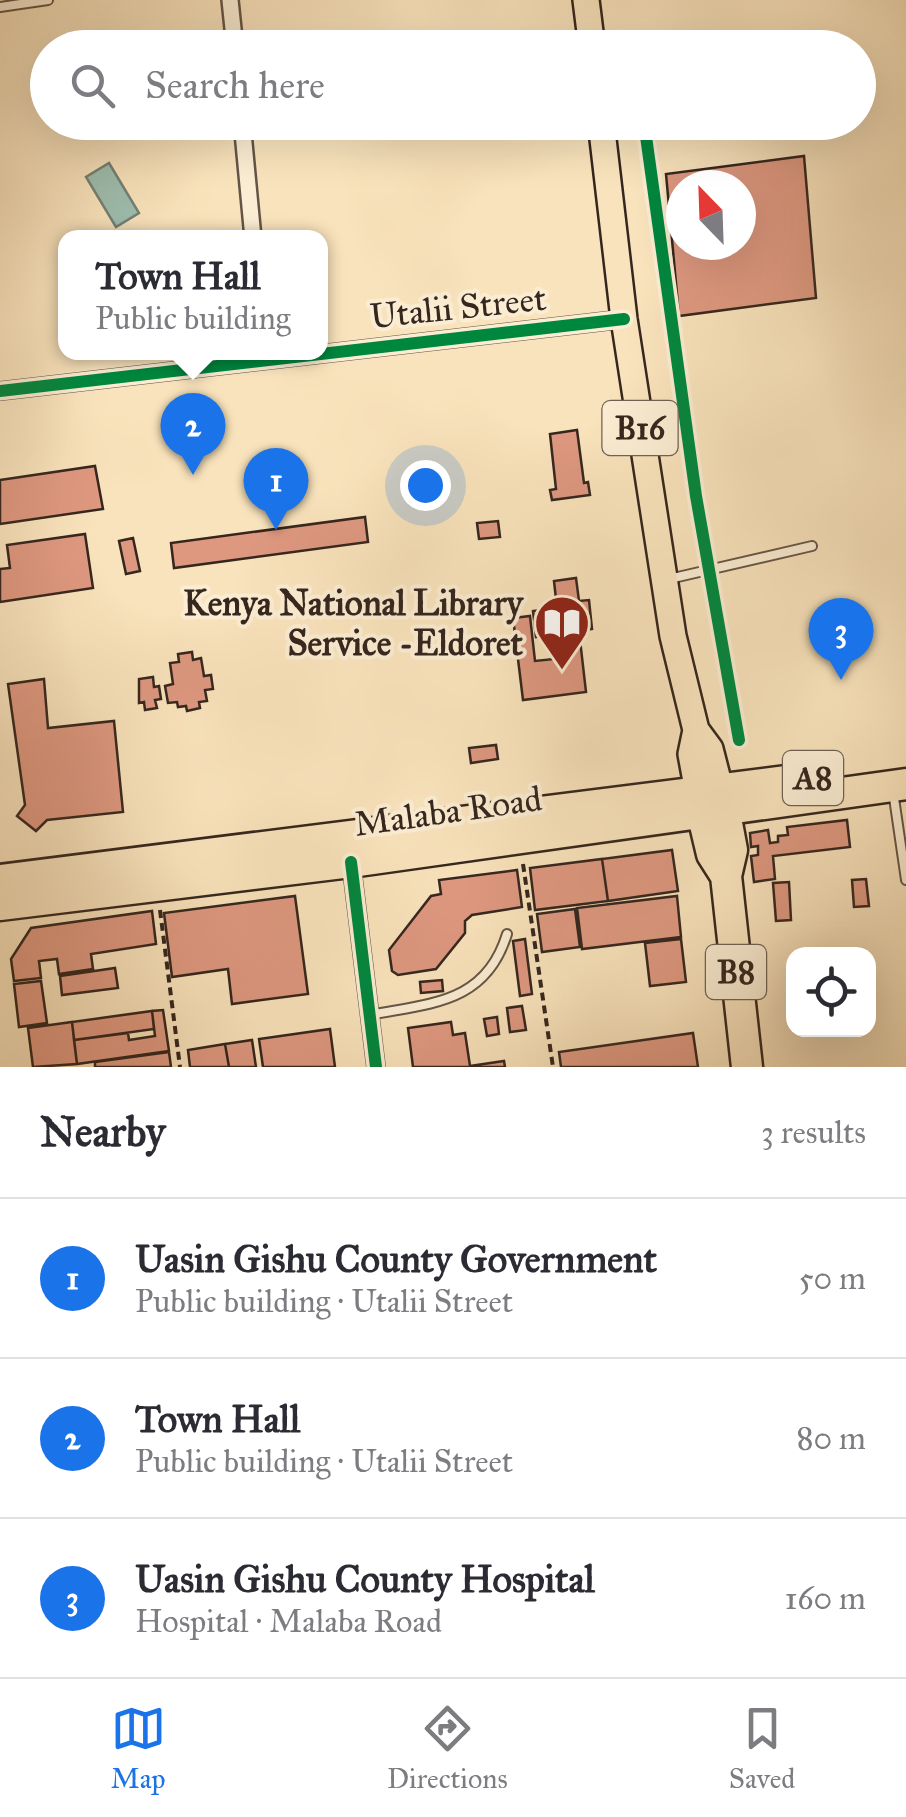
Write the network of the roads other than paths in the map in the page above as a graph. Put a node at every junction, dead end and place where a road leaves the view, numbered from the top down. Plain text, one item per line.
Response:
1 (48, 0) edge
2 (230, 0) edge
3 (586, 0) edge
4 (0, 6) edge
5 (232, 30) edge
6 (590, 30) edge
7 (244, 140) edge
8 (602, 140) edge
9 (252, 230) edge
10 (624, 319) junction
11 (328, 349) edge
12 (234, 360) edge
13 (0, 391) edge
14 (812, 546) dead end
15 (664, 580) junction
16 (901, 779) edge
17 (711, 801) junction
18 (351, 862) junction
19 (0, 880) edge
20 (906, 880) edge
21 (0, 905) edge
22 (507, 934) dead end
23 (370, 1015) junction
24 (376, 1067) edge
25 (747, 1067) edge

1 - 4 lane
2 - 5 street
3 - 6 main road
7 - 9 street
8 - 10 main road, B16
10 - 11 street, Utalii Street
10 - 15 main road, B16
12 - 13 street, Utalii Street
14 - 15 lane
15 - 17 main road, B16
16 - 17 highway, Malaba Road / A8
16 - 20 lane
17 - 18 highway, Malaba Road / A8
17 - 19 highway, A8
17 - 25 highway, B8
18 - 21 highway, Malaba Road / A8
18 - 23 street
22 - 23 lane
23 - 24 street

